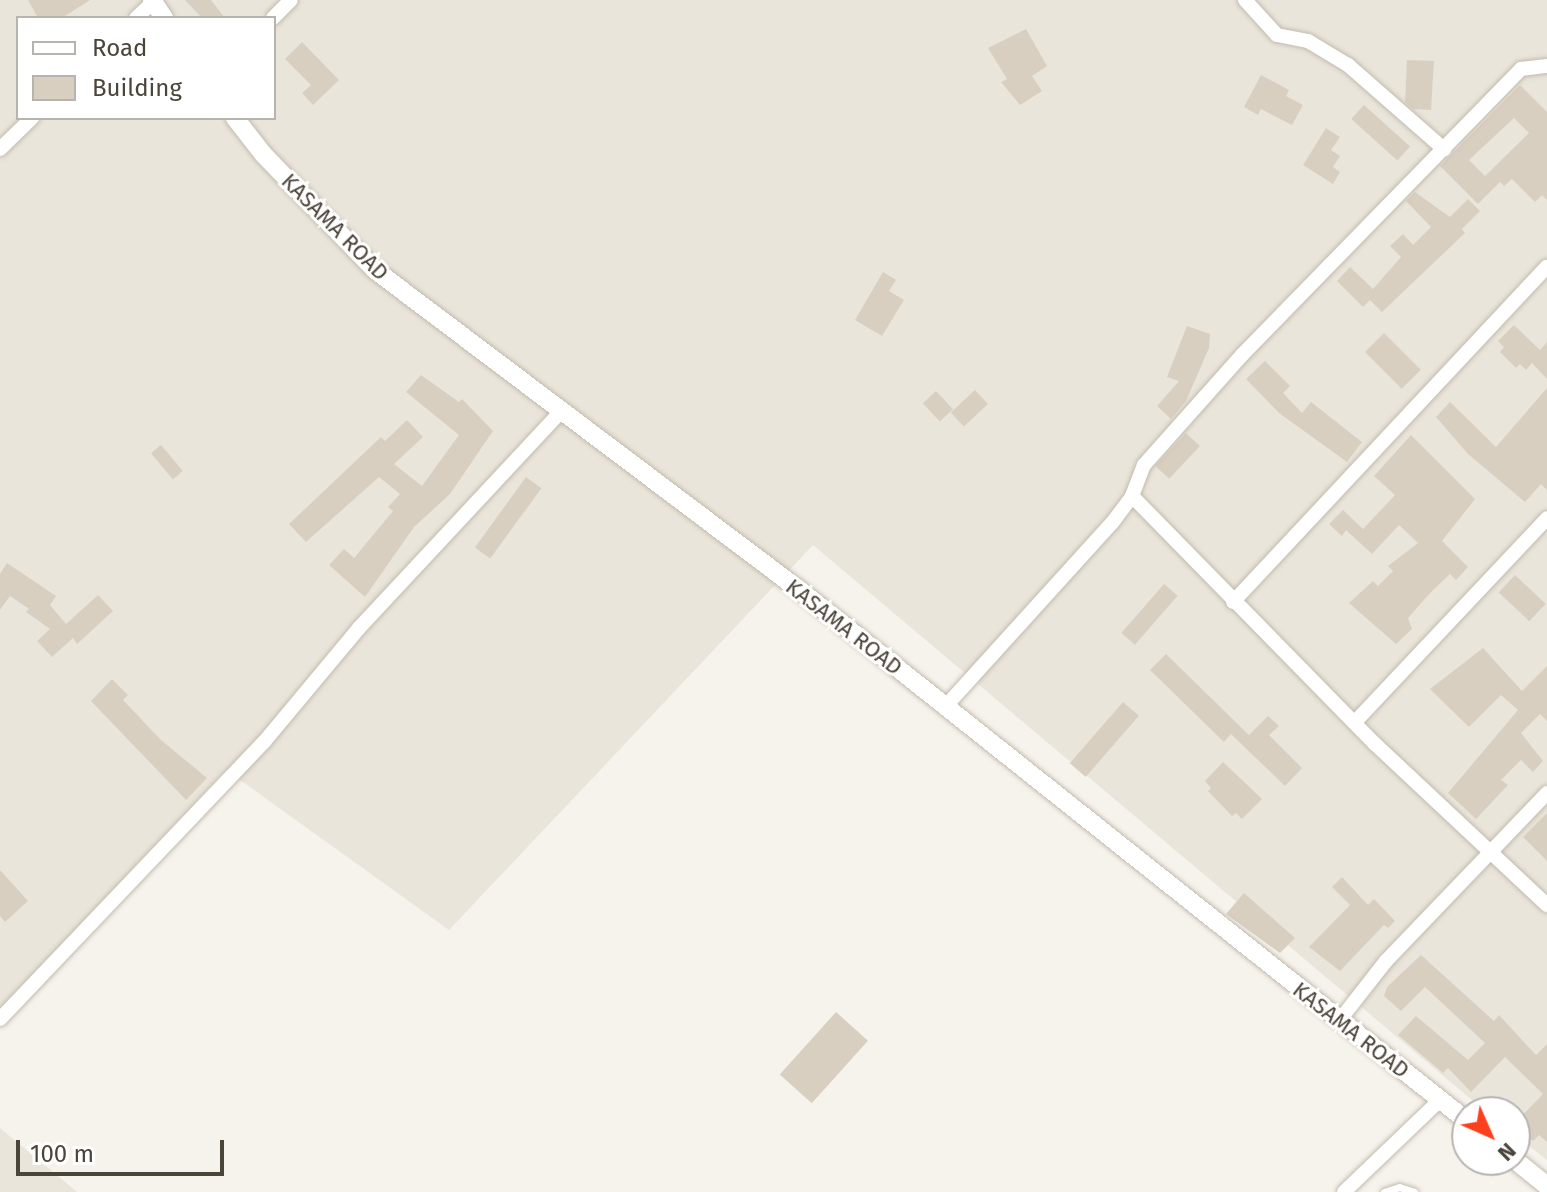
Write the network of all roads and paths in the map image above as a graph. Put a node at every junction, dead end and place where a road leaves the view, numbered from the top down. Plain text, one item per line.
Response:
1 (291, 0) edge
2 (1245, 0) edge
3 (152, 1) edge
4 (138, 16) edge
5 (275, 16) edge
6 (1547, 66) edge
7 (30, 120) edge
8 (237, 120) edge
9 (0, 149) edge
10 (1444, 149) junction
11 (1547, 267) edge
12 (563, 409) junction
13 (1132, 496) junction
14 (1547, 518) edge
15 (1233, 602) junction
16 (945, 707) junction
17 (1355, 722) junction
18 (1547, 793) edge
19 (1490, 852) junction
20 (1547, 905) edge
21 (0, 1019) edge
22 (1339, 1021) junction
23 (1440, 1100) junction
24 (1451, 1109) edge
25 (1531, 1173) edge
26 (1547, 1186) edge
27 (1344, 1192) edge
28 (1384, 1192) edge
29 (1414, 1192) edge

1 - 5 street
2 - 10 street
3 - 4 street
6 - 10 street
7 - 9 street
8 - 12 street, KASAMA ROAD
10 - 13 street
11 - 15 street
12 - 16 street, KASAMA ROAD
12 - 21 street
13 - 15 street
13 - 16 street
14 - 17 street
15 - 17 street
16 - 22 street, KASAMA ROAD
17 - 19 street
18 - 19 street
19 - 20 street
19 - 22 street
22 - 23 street, KASAMA ROAD
23 - 24 street, KASAMA ROAD
23 - 27 street
25 - 26 street
28 - 29 lane

